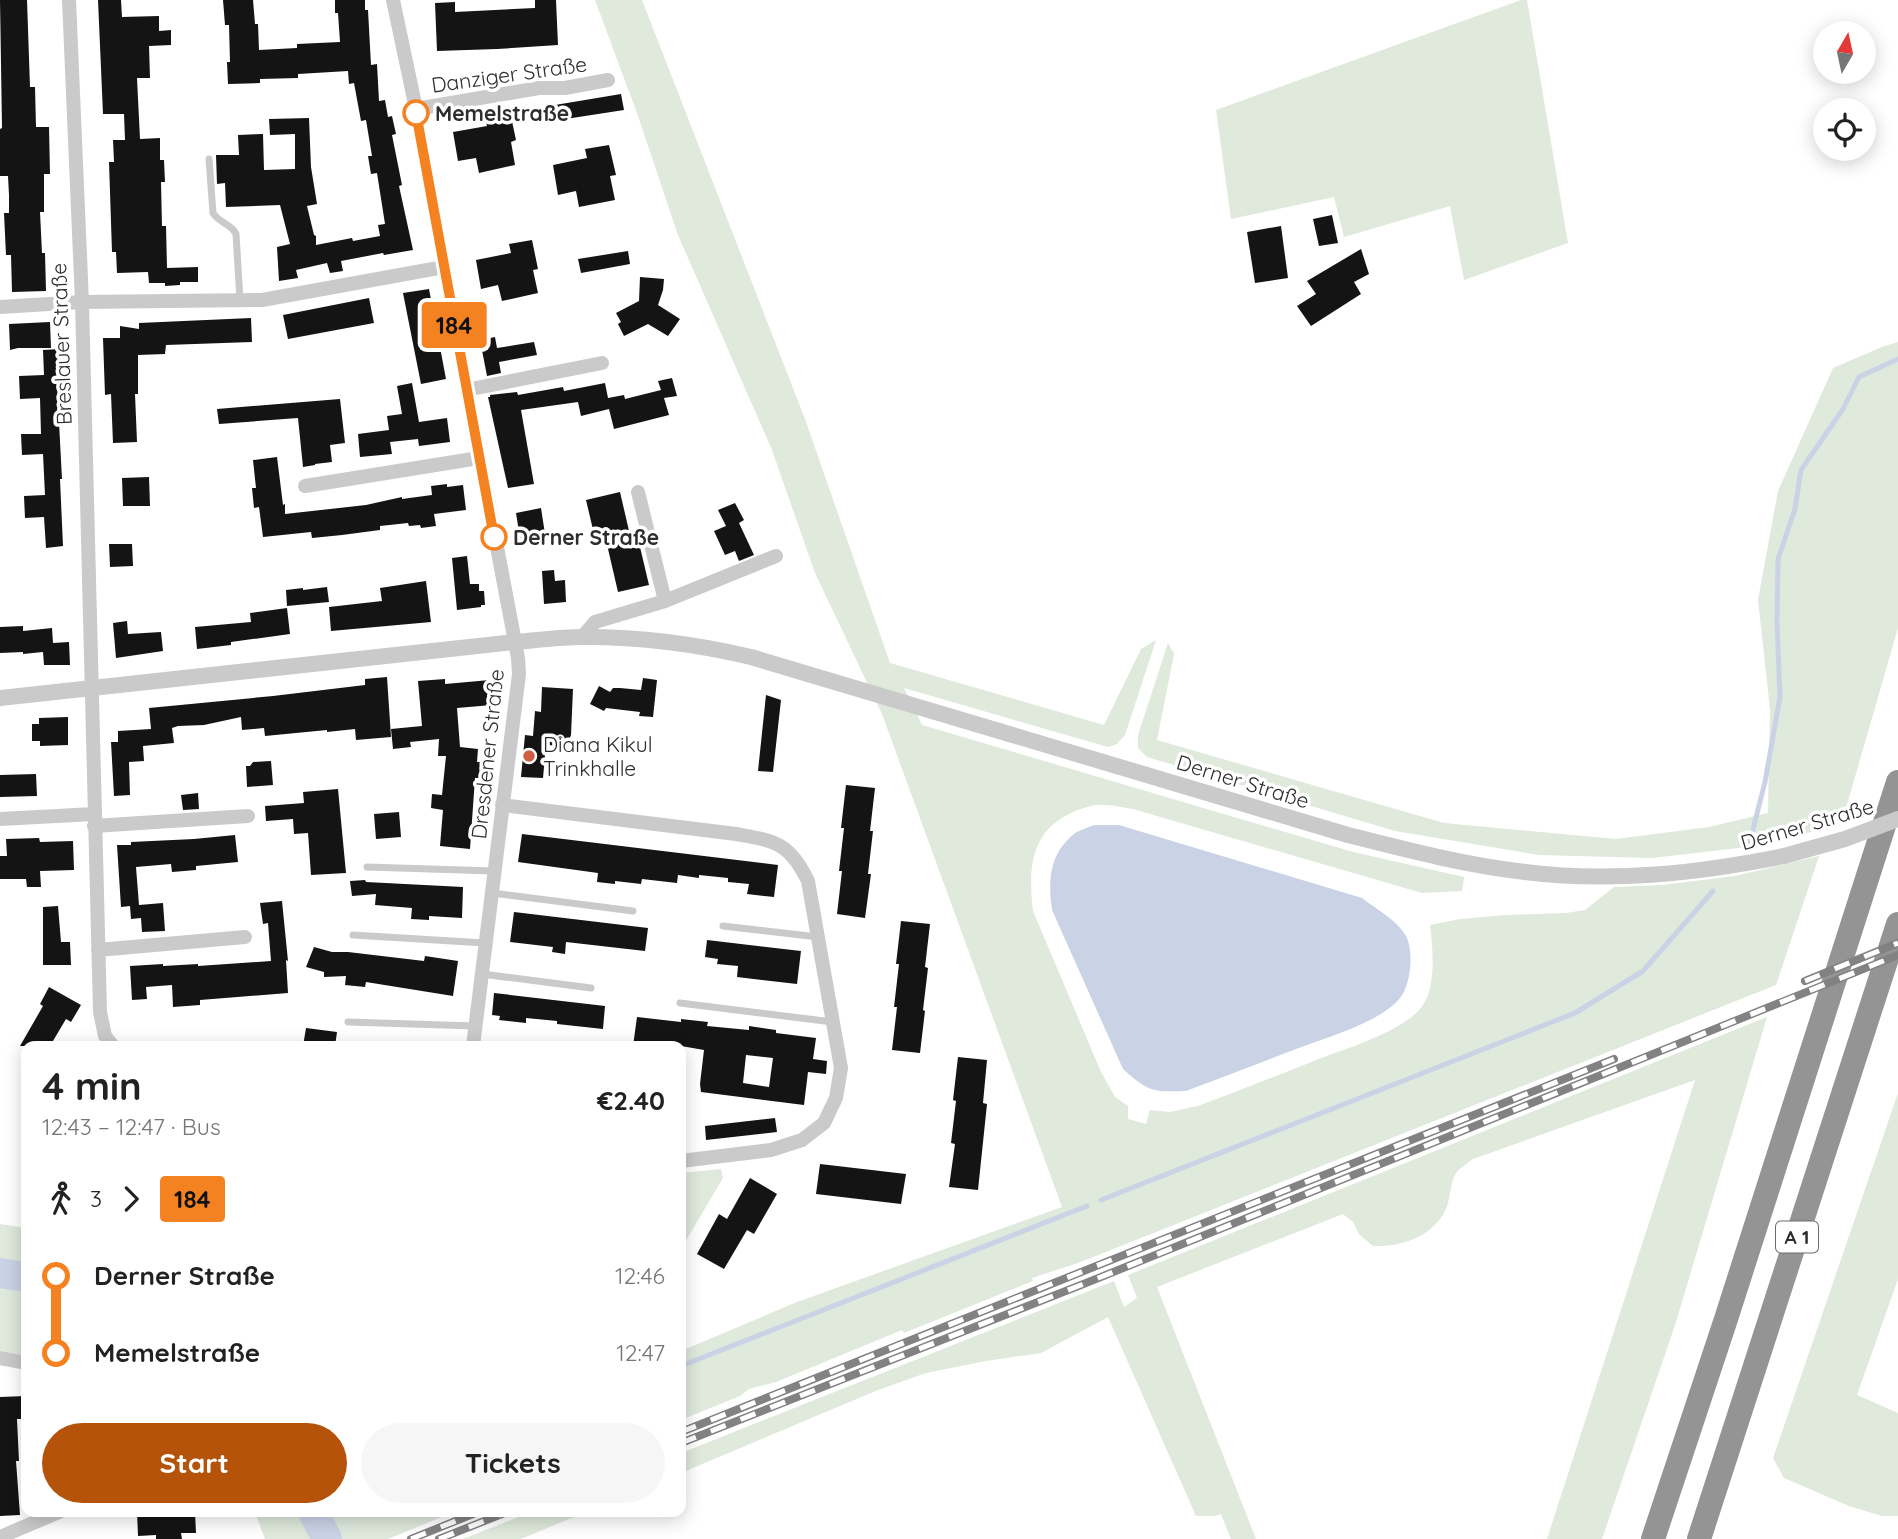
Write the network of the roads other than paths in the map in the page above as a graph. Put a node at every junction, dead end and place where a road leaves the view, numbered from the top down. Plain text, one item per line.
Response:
1 (69, 0) edge
2 (393, 0) edge
3 (608, 80) dead end
4 (416, 109) junction
5 (209, 159) dead end
6 (443, 267) junction
7 (240, 300) junction
8 (82, 302) junction
9 (0, 307) edge
10 (602, 363) dead end
11 (466, 390) junction
12 (479, 458) junction
13 (305, 486) dead end
14 (638, 492) dead end
15 (776, 556) dead end
16 (664, 601) junction
17 (582, 637) junction
18 (515, 642) junction
19 (91, 687) junction
20 (0, 698) edge
21 (1898, 782) edge
22 (502, 805) junction
23 (248, 816) dead end
24 (0, 818) edge
25 (1898, 819) edge
26 (94, 820) junction
27 (367, 866) dead end
28 (495, 871) junction
29 (492, 893) junction
30 (633, 911) dead end
31 (723, 926) dead end
32 (1897, 929) edge
33 (353, 935) dead end
34 (245, 937) dead end
35 (818, 937) junction
36 (486, 943) junction
37 (98, 950) junction
38 (482, 974) junction
39 (591, 988) dead end
40 (680, 1003) dead end
41 (348, 1022) dead end
42 (834, 1022) junction
43 (476, 1026) junction
44 (109, 1041) edge
45 (474, 1041) edge
46 (686, 1160) edge
47 (0, 1358) edge
48 (21, 1362) edge
49 (47, 1517) edge
50 (0, 1537) edge
51 (1653, 1539) edge
52 (1699, 1539) edge

1 - 8 street, Breslauer Straße
2 - 4 street, Danziger Straße
3 - 4 street, Danziger Straße
4 - 6 street, Danziger Straße
5 - 7 lane
6 - 7 street
6 - 11 street, Danziger Straße
7 - 8 street
8 - 9 street
8 - 19 street, Breslauer Straße
10 - 11 street
11 - 12 street, Danziger Straße
12 - 13 street
12 - 18 street, Danziger Straße
14 - 16 street
15 - 16 street
16 - 17 street
17 - 18 street, Derner Straße
17 - 25 street, Derner Straße, bridge
18 - 19 street, Derner Straße
18 - 22 street, Dresdener Straße
19 - 20 street, Derner Straße
19 - 26 street, Breslauer Straße
21 - 51 highway, A 1
22 - 28 street, Dresdener Straße
22 - 35 street
23 - 26 street
24 - 26 street
26 - 37 street, Breslauer Straße
27 - 28 lane, Dresdener Straße
28 - 29 street, Dresdener Straße
29 - 30 lane
29 - 36 street, Dresdener Straße
31 - 35 lane
32 - 52 highway, A 1
33 - 36 lane
34 - 37 street
35 - 42 street
36 - 38 street, Dresdener Straße
37 - 44 street, Breslauer Straße
38 - 39 lane
38 - 43 street, Dresdener Straße
40 - 42 lane
41 - 43 lane
42 - 46 street
43 - 45 street, Dresdener Straße
47 - 48 street
49 - 50 street

